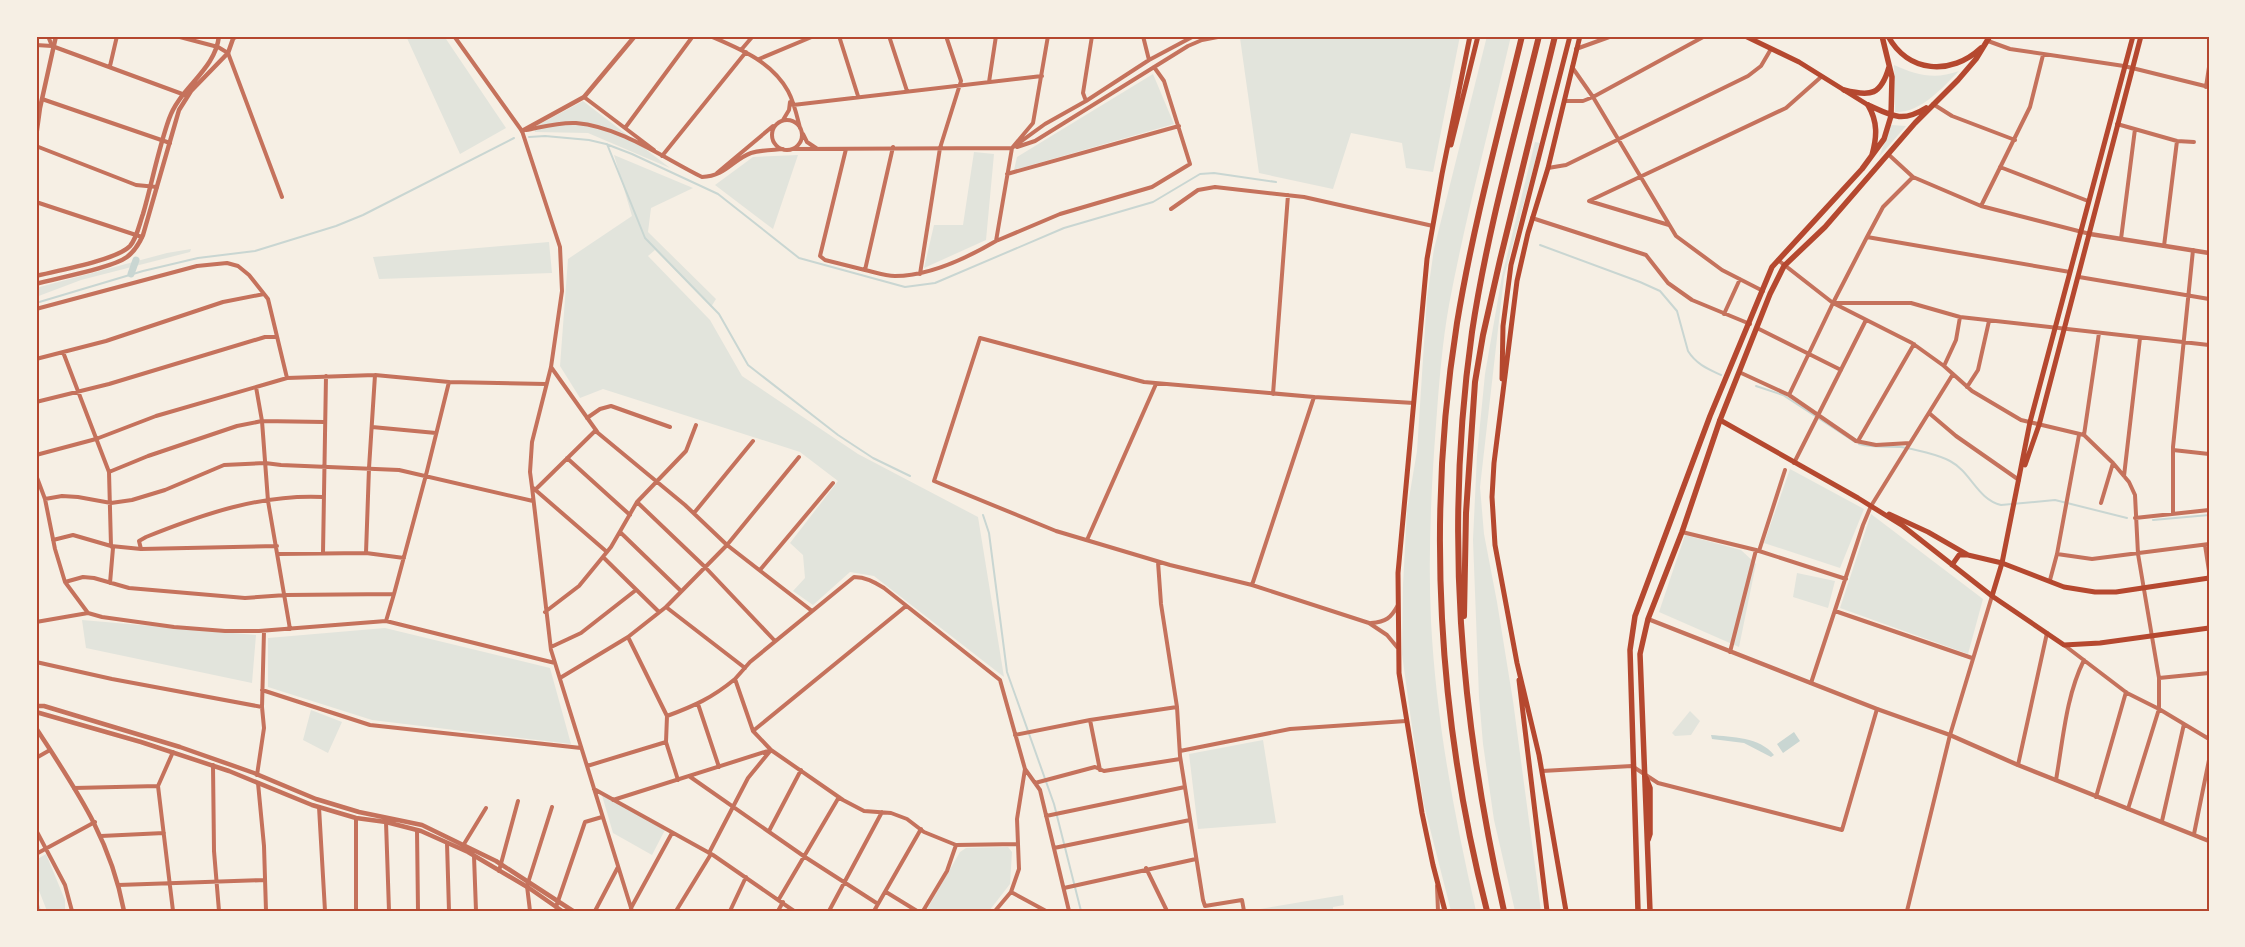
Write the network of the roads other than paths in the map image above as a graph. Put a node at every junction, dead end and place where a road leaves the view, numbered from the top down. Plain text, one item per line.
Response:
1 (48, 36) edge
2 (56, 36) edge
3 (118, 36) edge
4 (176, 36) edge
5 (220, 36) edge
6 (239, 36) edge
7 (454, 36) edge
8 (635, 36) edge
9 (693, 36) edge
10 (710, 36) edge
11 (753, 36) edge
12 (814, 36) edge
13 (838, 36) edge
14 (889, 36) edge
15 (946, 36) edge
16 (996, 36) edge
17 (1048, 36) edge
18 (1092, 36) edge
19 (1143, 36) edge
20 (1223, 36) edge
21 (1470, 36) edge
22 (1478, 36) edge
23 (1522, 36) edge
24 (1539, 36) edge
25 (1555, 36) edge
26 (1570, 36) edge
27 (1580, 36) edge
28 (1612, 36) edge
29 (1705, 36) edge
30 (1745, 36) edge
31 (1882, 36) edge
32 (1888, 36) edge
33 (2133, 36) edge
34 (2141, 36) edge
35 (232, 37) edge
36 (1191, 37) edge
37 (1989, 38) edge
38 (36, 45) edge
39 (1192, 45) junction
40 (52, 46) junction
41 (218, 47) junction
42 (1576, 49) junction
43 (1771, 49) junction
44 (741, 50) junction
45 (746, 52) junction
46 (228, 54) junction
47 (2043, 55) junction
48 (758, 59) junction
49 (1149, 60) junction
50 (1890, 65) junction
51 (110, 66) junction
52 (2124, 66) junction
53 (1154, 67) junction
54 (1572, 67) junction
55 (2209, 67) edge
56 (2132, 68) junction
57 (1042, 76) junction
58 (1821, 77) junction
59 (989, 82) junction
60 (960, 86) junction
61 (2207, 87) edge
62 (1844, 90) junction
63 (907, 91) junction
64 (788, 92) junction
65 (183, 93) junction
66 (858, 96) junction
67 (188, 97) junction
68 (584, 97) junction
69 (1593, 97) junction
70 (42, 99) junction
71 (1086, 101) junction
72 (1564, 101) junction
73 (1933, 104) junction
74 (793, 105) junction
75 (1868, 105) junction
76 (38, 108) edge
77 (1891, 116) junction
78 (783, 120) junction
79 (2117, 124) junction
80 (775, 125) junction
81 (1178, 126) junction
82 (624, 128) junction
83 (2135, 129) junction
84 (801, 130) junction
85 (523, 131) junction
86 (36, 137) edge
87 (1618, 139) junction
88 (2015, 140) junction
89 (163, 141) junction
90 (2177, 141) junction
91 (2194, 142) dead end
92 (170, 143) junction
93 (36, 146) edge
94 (893, 147) junction
95 (846, 148) junction
96 (940, 148) junction
97 (1012, 148) junction
98 (783, 149) junction
99 (792, 149) junction
100 (818, 149) junction
101 (1888, 154) junction
102 (663, 157) junction
103 (1872, 158) junction
104 (2000, 167) junction
105 (1548, 168) junction
106 (1007, 174) junction
107 (1442, 174) junction
108 (714, 176) junction
109 (1641, 176) junction
110 (1913, 177) junction
111 (154, 186) junction
112 (1288, 195) junction
113 (282, 197) dead end
114 (2088, 201) junction
115 (36, 202) edge
116 (1981, 206) junction
117 (1171, 209) dead end
118 (1532, 218) junction
119 (1669, 225) junction
120 (1433, 226) junction
121 (2080, 232) junction
122 (2090, 234) junction
123 (136, 235) junction
124 (142, 237) junction
125 (1867, 237) junction
126 (2121, 239) junction
127 (996, 240) junction
128 (2164, 246) junction
129 (2193, 250) junction
130 (2209, 253) edge
131 (1778, 260) junction
132 (1784, 266) junction
133 (865, 270) junction
134 (2070, 272) junction
135 (920, 274) junction
136 (36, 276) edge
137 (2079, 277) junction
138 (1740, 279) junction
139 (36, 284) edge
140 (1763, 291) junction
141 (264, 294) junction
142 (1770, 294) junction
143 (2188, 295) junction
144 (2209, 299) edge
145 (1833, 303) junction
146 (36, 309) edge
147 (1724, 314) junction
148 (1960, 317) junction
149 (1866, 320) junction
150 (1989, 321) junction
151 (1750, 324) junction
152 (1757, 328) junction
153 (2054, 328) junction
154 (2064, 329) junction
155 (2099, 333) junction
156 (277, 337) junction
157 (2140, 338) junction
158 (2184, 342) junction
159 (1914, 344) junction
160 (2209, 345) edge
161 (63, 352) junction
162 (1808, 354) junction
163 (36, 359) edge
164 (1944, 366) junction
165 (550, 367) junction
166 (1841, 370) junction
167 (1739, 372) junction
168 (1953, 374) junction
169 (375, 375) junction
170 (326, 376) junction
171 (287, 378) junction
172 (449, 382) junction
173 (546, 384) junction
174 (1156, 384) junction
175 (256, 387) junction
176 (1967, 387) junction
177 (77, 392) junction
178 (1273, 394) junction
179 (1789, 395) junction
180 (1314, 397) junction
181 (36, 402) edge
182 (1415, 403) junction
183 (1502, 405) junction
184 (1929, 413) junction
185 (1818, 415) junction
186 (1710, 416) junction
187 (587, 418) junction
188 (1720, 420) junction
189 (262, 421) junction
190 (324, 422) junction
191 (2030, 422) junction
192 (2039, 424) junction
193 (696, 425) dead end
194 (372, 427) junction
195 (670, 428) dead end
196 (596, 430) junction
197 (436, 433) junction
198 (2079, 435) junction
199 (2084, 435) junction
200 (96, 439) junction
201 (752, 441) dead end
202 (1858, 441) junction
203 (1910, 444) junction
204 (2173, 450) junction
205 (2209, 454) edge
206 (36, 455) edge
207 (567, 458) junction
208 (799, 458) dead end
209 (264, 463) junction
210 (1794, 463) junction
211 (2113, 463) junction
212 (325, 467) junction
213 (369, 468) junction
214 (1785, 470) dead end
215 (109, 472) junction
216 (36, 475) edge
217 (426, 475) junction
218 (2124, 476) junction
219 (2019, 480) junction
220 (833, 482) dead end
221 (657, 483) junction
222 (533, 489) junction
223 (323, 497) junction
224 (45, 499) junction
225 (268, 500) junction
226 (533, 501) junction
227 (637, 502) junction
228 (111, 503) junction
229 (2101, 503) dead end
230 (1871, 506) junction
231 (2209, 510) edge
232 (694, 513) junction
233 (2173, 513) junction
234 (630, 515) junction
235 (2135, 518) junction
236 (620, 532) junction
237 (1682, 532) junction
238 (53, 540) junction
239 (1086, 540) junction
240 (2207, 544) edge
241 (727, 545) junction
242 (111, 546) junction
243 (277, 546) junction
244 (141, 549) junction
245 (1758, 551) junction
246 (607, 552) junction
247 (2004, 552) junction
248 (322, 553) junction
249 (366, 553) junction
250 (278, 554) junction
251 (2057, 554) junction
252 (2138, 554) junction
253 (1968, 555) junction
254 (603, 557) junction
255 (404, 558) junction
256 (1992, 561) junction
257 (1158, 562) junction
258 (2002, 563) junction
259 (1952, 565) junction
260 (705, 567) junction
261 (760, 570) junction
262 (2209, 571) edge
263 (2209, 578) edge
264 (1846, 579) junction
265 (2050, 580) junction
266 (65, 582) junction
267 (110, 582) junction
268 (1252, 585) junction
269 (2145, 587) junction
270 (636, 590) junction
271 (681, 591) junction
272 (394, 594) junction
273 (286, 595) junction
274 (1992, 596) junction
275 (1398, 604) junction
276 (906, 606) junction
277 (666, 607) junction
278 (812, 611) junction
279 (1836, 611) junction
280 (545, 612) junction
281 (659, 612) junction
282 (88, 613) junction
283 (1648, 619) junction
284 (386, 621) junction
285 (36, 622) edge
286 (1369, 623) junction
287 (2209, 628) edge
288 (290, 629) junction
289 (264, 631) junction
290 (2046, 633) junction
291 (2152, 636) junction
292 (628, 637) junction
293 (775, 641) junction
294 (2064, 645) junction
295 (1397, 647) junction
296 (551, 648) junction
297 (1730, 652) junction
298 (1972, 658) junction
299 (1462, 660) junction
300 (2084, 660) junction
301 (36, 662) edge
302 (555, 663) junction
303 (1517, 663) junction
304 (745, 668) junction
305 (2209, 673) edge
306 (560, 678) junction
307 (2159, 678) junction
308 (735, 679) junction
309 (1811, 683) junction
310 (262, 690) junction
311 (2126, 692) junction
312 (698, 704) junction
313 (36, 706) edge
314 (262, 707) junction
315 (1177, 707) junction
316 (1877, 709) junction
317 (2158, 709) junction
318 (36, 712) edge
319 (666, 716) junction
320 (1090, 720) junction
321 (1406, 720) junction
322 (2184, 724) junction
323 (36, 728) edge
324 (753, 731) junction
325 (1015, 735) junction
326 (1950, 735) junction
327 (2209, 739) edge
328 (666, 742) junction
329 (581, 748) junction
330 (50, 750) junction
331 (771, 750) junction
332 (1180, 751) junction
333 (173, 752) junction
334 (36, 758) edge
335 (1180, 759) junction
336 (2209, 760) edge
337 (213, 765) junction
338 (2018, 765) junction
339 (587, 766) junction
340 (719, 766) junction
341 (1632, 766) junction
342 (1025, 769) junction
343 (802, 770) junction
344 (1100, 770) junction
345 (1542, 771) junction
346 (1643, 772) junction
347 (257, 775) junction
348 (689, 776) junction
349 (678, 780) junction
350 (2056, 780) junction
351 (258, 783) junction
352 (1035, 783) junction
353 (158, 786) junction
354 (1185, 787) junction
355 (74, 788) junction
356 (594, 789) junction
357 (2096, 796) junction
358 (839, 797) junction
359 (613, 800) junction
360 (518, 801) dead end
361 (319, 806) junction
362 (734, 806) junction
363 (552, 807) dead end
364 (486, 808) dead end
365 (2128, 809) junction
366 (358, 811) junction
367 (882, 812) junction
368 (1046, 816) junction
369 (602, 817) junction
370 (356, 818) junction
371 (1190, 820) junction
372 (2162, 821) junction
373 (95, 822) junction
374 (386, 822) junction
375 (921, 829) junction
376 (36, 830) edge
377 (416, 830) junction
378 (768, 831) junction
379 (164, 833) junction
380 (672, 833) junction
381 (2194, 834) junction
382 (101, 836) junction
383 (2209, 841) edge
384 (447, 843) junction
385 (464, 844) junction
386 (1018, 844) junction
387 (956, 845) junction
388 (47, 848) junction
389 (1054, 848) junction
390 (36, 854) edge
391 (710, 854) junction
392 (474, 856) junction
393 (805, 857) junction
394 (1196, 859) junction
395 (501, 864) junction
396 (618, 867) junction
397 (1146, 868) junction
398 (500, 871) junction
399 (746, 877) junction
400 (1436, 879) junction
401 (265, 880) junction
402 (217, 882) junction
403 (844, 882) junction
404 (170, 883) junction
405 (528, 884) junction
406 (118, 885) junction
407 (1064, 888) junction
408 (886, 892) junction
409 (1012, 892) junction
410 (559, 901) junction
411 (781, 901) junction
412 (878, 904) junction
413 (556, 907) junction
414 (632, 909) edge
415 (1167, 909) edge
416 (72, 911) edge
417 (124, 911) edge
418 (173, 911) edge
419 (219, 911) edge
420 (266, 911) edge
421 (324, 911) edge
422 (356, 911) edge
423 (389, 911) edge
424 (418, 911) edge
425 (449, 911) edge
426 (476, 911) edge
427 (530, 911) edge
428 (562, 911) edge
429 (573, 911) edge
430 (595, 911) edge
431 (676, 911) edge
432 (730, 911) edge
433 (778, 911) edge
434 (794, 911) edge
435 (829, 911) edge
436 (874, 911) edge
437 (917, 911) edge
438 (923, 911) edge
439 (995, 911) edge
440 (1046, 911) edge
441 (1069, 911) edge
442 (1160, 911) edge
443 (1244, 911) edge
444 (1438, 911) edge
445 (1445, 911) edge
446 (1487, 911) edge
447 (1504, 911) edge
448 (1547, 911) edge
449 (1566, 911) edge
450 (1638, 911) edge
451 (1650, 911) edge
452 (1907, 911) edge

1 - 40 street
2 - 40 street
3 - 51 street
4 - 41 street
5 - 41 street
6 - 35 street
7 - 85 street
8 - 68 street
9 - 82 street
10 - 44 street
11 - 44 street
12 - 48 street
13 - 66 street
14 - 63 street
15 - 60 street
16 - 59 street
17 - 57 street
18 - 71 street
19 - 49 street
20 - 39 street
21 - 107 main road
22 - 107 main road
23 - 446 highway
24 - 299 highway
25 - 299 highway
26 - 183 main road
27 - 42 main road
28 - 42 street
29 - 69 street
30 - 43 main road
31 - 50 main road
32 - 37 main road
33 - 52 main road
34 - 56 main road
35 - 46 street
36 - 39 street
36 - 49 street
37 - 47 street
37 - 73 main road
38 - 40 street
39 - 53 street
40 - 51 street
40 - 70 street
41 - 46 street
41 - 65 street
42 - 54 main road
43 - 58 main road
43 - 87 street
44 - 45 street
45 - 48 street
45 - 102 street
46 - 67 street
46 - 113 street
47 - 52 street
47 - 88 street
48 - 64 street
49 - 71 street
50 - 62 main road
50 - 77 main road
51 - 65 street
52 - 56 street
52 - 114 main road
53 - 81 street
53 - 97 street
54 - 69 street
54 - 72 main road
55 - 61 street
56 - 61 street
56 - 79 main road
57 - 59 street
57 - 97 street
58 - 62 main road
58 - 109 street
59 - 60 street
60 - 63 street
60 - 96 street
62 - 75 main road
63 - 66 street
64 - 74 street
64 - 78 street
65 - 67 street
65 - 89 street
66 - 74 street
67 - 92 street
68 - 82 street
68 - 85 street
69 - 72 street
69 - 87 street
70 - 76 street
70 - 89 street
71 - 97 street
72 - 105 main road
73 - 77 main road
73 - 88 street
73 - 101 main road
74 - 84 street
75 - 77 main road
75 - 103 main road
76 - 86 street
77 - 103 main road
78 - 80 street
78 - 84 street
79 - 83 street
79 - 122 main road
80 - 98 street
80 - 108 street
81 - 106 street
81 - 127 street
82 - 102 street
83 - 90 street
83 - 126 street
84 - 99 street
84 - 100 street
85 - 102 street
85 - 165 street
87 - 105 street
87 - 109 street
88 - 104 street
89 - 92 street
89 - 111 street
90 - 91 street
90 - 128 street
92 - 111 street
93 - 111 street
94 - 95 street
94 - 96 street
94 - 133 street
95 - 100 street
95 - 133 street
96 - 97 street
96 - 135 street
97 - 106 street
98 - 99 street
98 - 108 street
99 - 100 street
101 - 110 street
101 - 132 main road
102 - 108 street
103 - 131 main road
104 - 114 street
104 - 116 street
105 - 118 main road
106 - 127 street
107 - 120 main road
109 - 119 street
109 - 119 street
110 - 116 street
110 - 125 street
111 - 123 street
111 - 124 street
112 - 117 street
112 - 120 street
112 - 178 street
114 - 121 main road
115 - 123 street
116 - 121 street
118 - 147 street
118 - 183 main road
119 - 138 street
120 - 182 main road
121 - 122 street
121 - 134 main road
122 - 126 street
122 - 137 main road
123 - 124 street
123 - 136 street
124 - 139 street
125 - 134 street
125 - 145 street
126 - 128 street
127 - 135 street
128 - 129 street
129 - 130 street
129 - 143 street
131 - 132 street
131 - 140 main road
132 - 142 main road
132 - 145 street
133 - 135 street
134 - 153 main road
137 - 143 street
137 - 154 main road
138 - 140 street
138 - 147 street
140 - 142 main road
140 - 151 main road
141 - 146 street
141 - 156 street
141 - 161 street
142 - 152 main road
143 - 144 street
143 - 158 street
145 - 148 street
145 - 149 street
145 - 162 street
147 - 151 street
148 - 150 street
148 - 164 street
149 - 159 street
149 - 166 street
150 - 153 street
150 - 176 street
151 - 152 main road
151 - 186 main road
152 - 162 street
152 - 167 main road
153 - 154 street
153 - 191 main road
154 - 155 street
154 - 192 main road
155 - 157 street
155 - 199 street
156 - 171 street
156 - 177 street
157 - 158 street
157 - 218 street
158 - 160 street
158 - 204 street
159 - 164 street
159 - 202 street
161 - 163 street
161 - 177 street
162 - 166 street
162 - 179 street
164 - 168 street
165 - 173 street
165 - 187 street
166 - 185 street
167 - 179 street
167 - 188 main road
168 - 176 street
168 - 184 street
169 - 170 street
169 - 172 street
169 - 194 street
170 - 171 street
170 - 190 street
171 - 175 street
172 - 173 street
172 - 197 street
173 - 222 street
174 - 178 street
174 - 239 street
174 - 239 street
175 - 189 street
175 - 200 street
176 - 191 street
177 - 181 street
177 - 200 street
178 - 180 street
179 - 185 street
180 - 182 street
180 - 268 street
182 - 275 main road
183 - 303 main road
184 - 203 street
184 - 219 street
185 - 202 street
185 - 210 street
186 - 188 main road
186 - 341 main road
187 - 195 street
187 - 196 street
188 - 210 main road
188 - 237 main road
189 - 190 street
189 - 209 street
189 - 215 street
190 - 212 street
191 - 192 street
191 - 219 main road
192 - 198 street
192 - 219 main road
193 - 221 street
194 - 197 street
194 - 213 street
196 - 207 street
196 - 221 street
197 - 217 street
198 - 199 street
198 - 251 street
199 - 211 street
200 - 206 street
200 - 215 street
201 - 232 street
202 - 203 street
203 - 230 street
204 - 205 street
204 - 233 street
207 - 222 street
207 - 234 street
208 - 241 street
209 - 212 street
209 - 225 street
209 - 228 street
210 - 230 main road
211 - 218 street
211 - 229 street
212 - 213 street
212 - 223 street
213 - 217 street
213 - 249 street
214 - 245 street
215 - 228 street
216 - 224 street
217 - 226 street
217 - 255 street
218 - 235 street
219 - 247 main road
220 - 261 street
221 - 227 street
221 - 232 street
222 - 226 street
222 - 246 street
223 - 225 street
223 - 248 street
224 - 228 street
224 - 238 street
225 - 243 street
225 - 244 street
226 - 280 street
227 - 234 street
227 - 260 street
228 - 242 street
230 - 253 main road
230 - 259 main road
230 - 264 street
231 - 233 street
232 - 241 street
233 - 235 street
234 - 236 street
235 - 252 street
236 - 246 street
236 - 271 street
237 - 245 street
237 - 283 main road
238 - 242 street
238 - 266 street
239 - 257 street
240 - 252 street
240 - 262 street
241 - 260 street
241 - 261 street
242 - 244 street
242 - 267 street
243 - 244 street
243 - 250 street
245 - 264 street
245 - 297 street
246 - 254 street
247 - 256 main road
247 - 258 main road
248 - 249 street
248 - 250 street
249 - 255 street
250 - 273 street
251 - 252 street
251 - 265 street
252 - 269 street
253 - 256 main road
253 - 259 main road
254 - 270 street
254 - 280 street
255 - 272 street
256 - 258 main road
257 - 268 street
257 - 315 street
258 - 265 main road
258 - 274 main road
259 - 274 main road
260 - 271 street
260 - 293 street
261 - 278 street
263 - 269 main road
264 - 279 street
265 - 269 main road
266 - 267 street
266 - 282 street
267 - 273 street
268 - 286 street
269 - 291 street
270 - 281 street
270 - 296 street
271 - 277 street
272 - 273 street
272 - 284 street
273 - 288 street
274 - 290 main road
274 - 298 street
275 - 286 street
275 - 295 main road
276 - 278 street
276 - 324 street
276 - 325 street
277 - 281 street
277 - 304 street
278 - 293 street
279 - 298 street
279 - 309 street
280 - 296 street
281 - 292 street
282 - 285 street
282 - 289 street
283 - 297 street
283 - 346 main road
284 - 288 street
284 - 302 street
286 - 295 street
287 - 291 main road
288 - 289 street
289 - 310 street
290 - 294 main road
290 - 338 street
291 - 294 main road
291 - 307 street
292 - 306 street
292 - 319 street
293 - 304 street
294 - 300 street
295 - 321 main road
296 - 302 street
297 - 309 street
298 - 326 street
299 - 447 highway
300 - 311 street
300 - 350 street
301 - 314 street
302 - 306 street
303 - 345 main road
303 - 448 main road
304 - 308 street
305 - 307 street
306 - 329 street
307 - 317 street
308 - 312 street
308 - 324 street
309 - 316 street
310 - 314 street
310 - 329 street
311 - 317 street
311 - 357 street
312 - 319 street
312 - 340 street
313 - 347 street
314 - 347 street
315 - 320 street
315 - 332 street
316 - 326 street
316 - 346 street
317 - 322 street
317 - 365 street
318 - 333 street
319 - 328 street
320 - 325 street
320 - 344 street
321 - 332 street
321 - 400 main road
322 - 327 street
322 - 372 street
323 - 330 street
324 - 331 street
325 - 342 street
326 - 338 street
326 - 452 street
328 - 339 street
328 - 349 street
329 - 339 street
330 - 334 street
330 - 355 street
331 - 340 street
331 - 343 street
331 - 362 street
332 - 335 street
333 - 337 street
333 - 353 street
335 - 344 street
335 - 354 street
336 - 381 street
337 - 351 street
337 - 402 street
338 - 350 street
339 - 356 street
340 - 348 street
341 - 345 street
341 - 346 street
341 - 450 main road
342 - 352 street
342 - 386 street
343 - 358 street
343 - 378 street
344 - 352 street
345 - 449 main road
346 - 451 main road
347 - 351 street
347 - 366 street
348 - 349 street
348 - 362 street
349 - 359 street
350 - 357 street
351 - 361 street
351 - 401 street
352 - 368 street
353 - 355 street
353 - 379 street
354 - 368 street
354 - 371 street
355 - 373 street
356 - 359 street
356 - 369 street
357 - 365 street
358 - 367 street
358 - 393 street
359 - 380 street
360 - 395 street
361 - 370 street
361 - 421 street
362 - 378 street
362 - 391 street
363 - 405 street
364 - 385 street
365 - 372 street
366 - 370 street
366 - 385 street
367 - 375 street
367 - 403 street
368 - 389 street
369 - 396 street
369 - 410 street
370 - 374 street
370 - 422 street
371 - 389 street
371 - 394 street
372 - 381 street
373 - 382 street
373 - 388 street
374 - 377 street
374 - 423 street
375 - 387 street
375 - 408 street
376 - 388 street
377 - 384 street
377 - 424 street
378 - 393 street
379 - 382 street
379 - 404 street
380 - 391 street
380 - 414 street
381 - 383 street
382 - 406 street
384 - 392 street
384 - 425 street
385 - 395 street
386 - 387 street
386 - 409 street
387 - 438 street
388 - 390 street
388 - 416 street
389 - 407 street
391 - 399 street
391 - 431 street
392 - 398 street
392 - 426 street
393 - 403 street
393 - 411 street
394 - 397 street
394 - 443 street
395 - 398 street
395 - 405 street
396 - 414 street
396 - 430 street
397 - 407 street
397 - 415 street
398 - 405 street
399 - 411 street
399 - 432 street
400 - 444 street
400 - 445 main road
401 - 402 street
401 - 420 street
402 - 404 street
402 - 419 street
403 - 412 street
403 - 435 street
404 - 406 street
404 - 418 street
405 - 410 street
405 - 413 street
405 - 427 street
406 - 417 street
407 - 441 street
408 - 412 street
408 - 437 street
409 - 439 street
409 - 440 street
410 - 413 street
410 - 429 street
411 - 433 street
411 - 434 street
412 - 436 street
413 - 428 street
415 - 442 street

